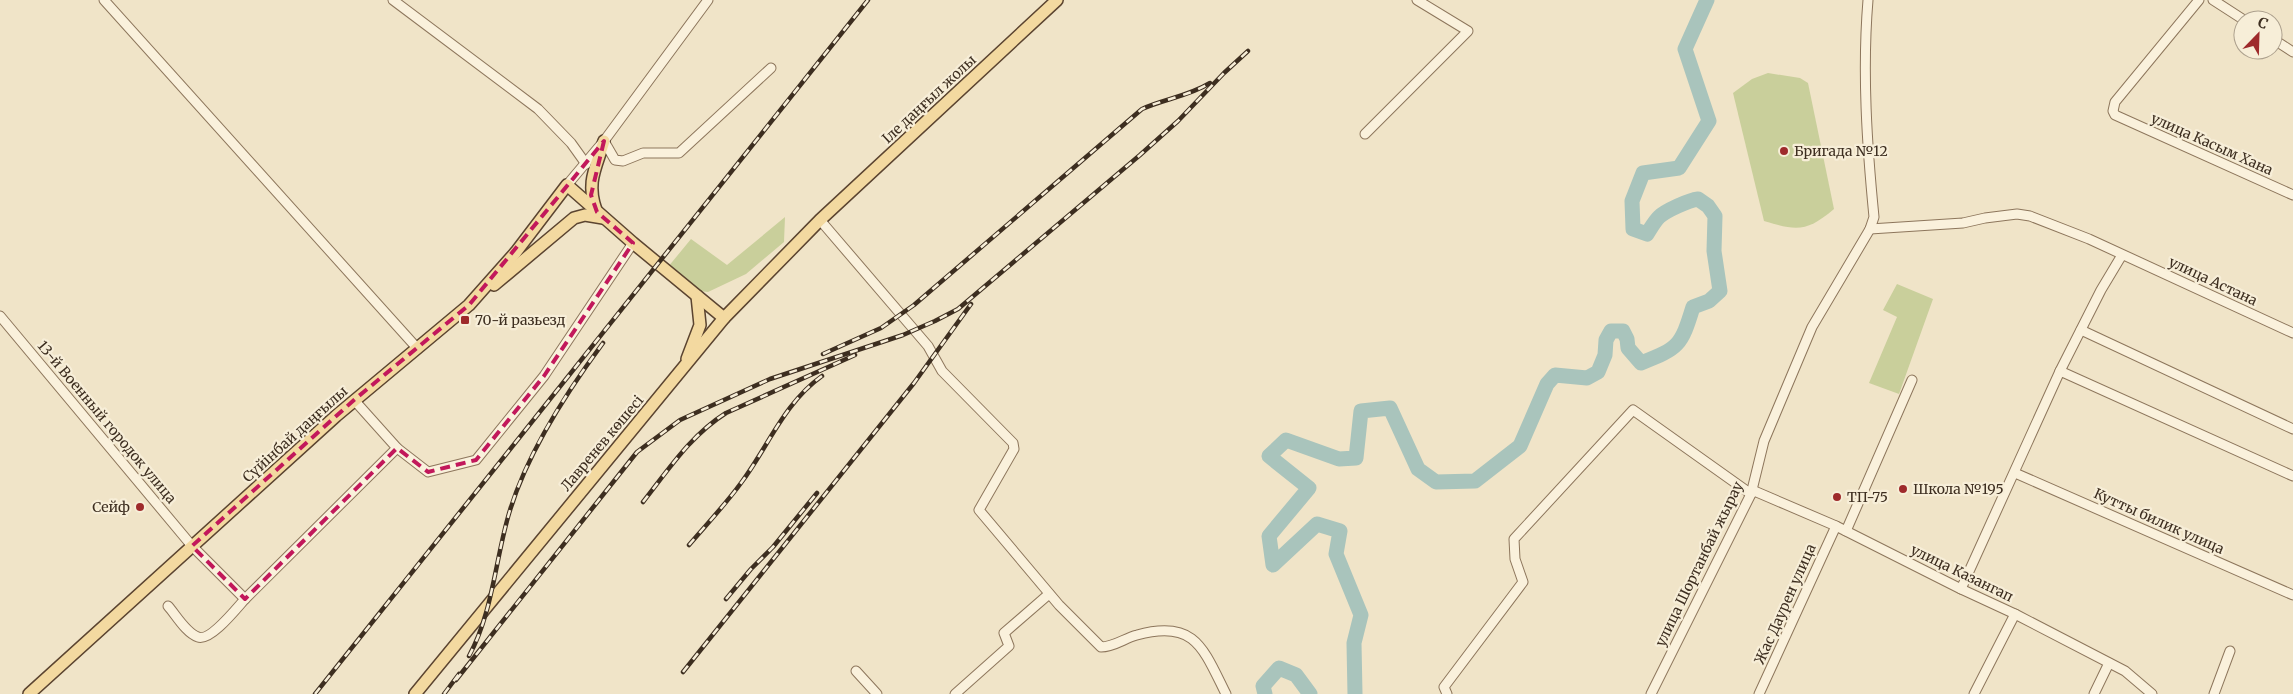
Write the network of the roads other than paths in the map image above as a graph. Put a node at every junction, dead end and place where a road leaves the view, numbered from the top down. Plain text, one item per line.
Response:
1 (104, 0) edge
2 (393, 0) edge
3 (708, 0) edge
4 (1057, 0) edge
5 (1416, 0) edge
6 (1868, 0) edge
7 (2199, 0) edge
8 (2212, 0) edge
9 (2233, 13) edge
10 (771, 68) dead end
11 (1365, 134) dead end
12 (604, 141) junction
13 (586, 164) junction
14 (568, 185) junction
15 (2293, 195) edge
16 (601, 215) junction
17 (821, 220) junction
18 (1870, 229) junction
19 (633, 243) junction
20 (2122, 255) junction
21 (697, 296) junction
22 (469, 305) junction
23 (0, 316) edge
24 (724, 318) junction
25 (2081, 330) junction
26 (2293, 333) edge
27 (418, 348) junction
28 (2060, 371) junction
29 (681, 372) junction
30 (1912, 380) dead end
31 (354, 400) junction
32 (2293, 429) edge
33 (397, 448) junction
34 (2015, 473) junction
35 (2293, 476) edge
36 (1752, 492) junction
37 (1836, 526) junction
38 (1846, 531) junction
39 (192, 546) junction
40 (1961, 589) junction
41 (1050, 594) junction
42 (2293, 595) edge
43 (245, 599) junction
44 (168, 606) dead end
45 (2015, 614) junction
46 (2230, 651) dead end
47 (2109, 663) junction
48 (856, 671) dead end
49 (29, 694) edge
50 (416, 694) edge
51 (877, 694) edge
52 (956, 694) edge
53 (1226, 694) edge
54 (1447, 694) edge
55 (1651, 694) edge
56 (1759, 694) edge
57 (1974, 694) edge
58 (2094, 694) edge
59 (2152, 694) edge
60 (2214, 694) edge

1 - 27 street
2 - 13 street
3 - 12 street
4 - 17 main road, Іле даңғыл жолы
5 - 11 street
6 - 18 street
7 - 15 street, улица Касым Хана
8 - 9 street
10 - 12 street
12 - 13 street
12 - 16 main road
13 - 14 street
14 - 16 main road
14 - 22 main road, Сүйінбай даңғылы
16 - 19 main road
16 - 22 main road
17 - 24 main road, Лавренев көшесі
17 - 41 street
18 - 20 street, улица Астана
18 - 36 street, улица Шортанбай жырау
19 - 21 main road
19 - 33 street
20 - 25 street
20 - 26 street, улица Астана
21 - 24 main road
21 - 29 main road
22 - 27 main road, Сүйінбай даңғылы
23 - 39 street, 13-й Военный городок улица
24 - 29 main road, Лавренев көшесі
25 - 28 street
25 - 32 street
27 - 31 main road, Сүйінбай даңғылы
28 - 34 street
28 - 35 street
29 - 50 main road, Лавренев көшесі
30 - 38 street
31 - 33 street
31 - 39 main road, Сүйінбай даңғылы
33 - 43 street
34 - 40 street
34 - 42 street, Кутты билик улица
36 - 37 street, улица Казангап
36 - 54 street, улица Казангап
36 - 55 street, улица Шортанбай жырау
37 - 38 street, улица Казангап
37 - 56 street, Жас Даурен улица
38 - 40 street, улица Казангап
39 - 43 street, 13-й Военный городок улица
39 - 49 main road, Сүйінбай даңғылы
40 - 45 street, улица Казангап
41 - 52 street
41 - 53 street
43 - 44 street
45 - 47 street, улица Казангап
45 - 57 street
46 - 60 street
47 - 58 street
47 - 59 street, улица Казангап
48 - 51 street

